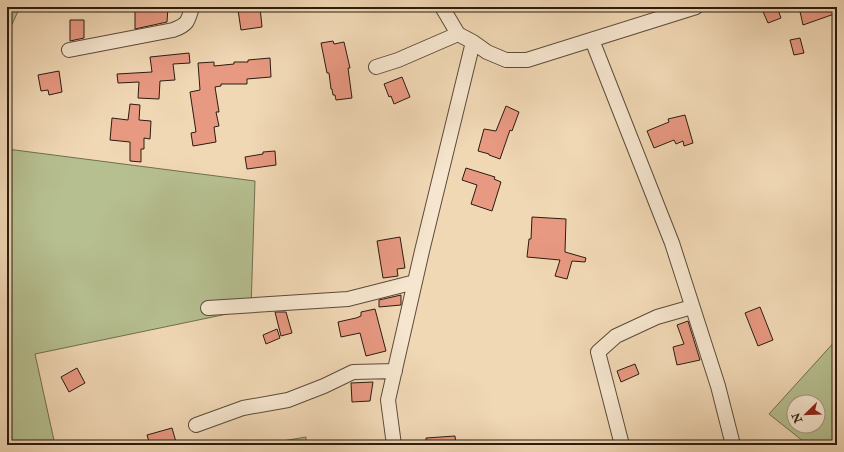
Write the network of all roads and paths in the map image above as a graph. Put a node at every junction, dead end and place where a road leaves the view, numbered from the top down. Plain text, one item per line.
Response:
1 (192, 7) edge
2 (442, 7) edge
3 (696, 7) edge
4 (458, 34) junction
5 (592, 40) junction
6 (473, 42) junction
7 (69, 50) dead end
8 (376, 67) dead end
9 (415, 282) junction
10 (692, 307) junction
11 (208, 308) dead end
12 (395, 371) junction
13 (196, 425) dead end
14 (394, 445) edge
15 (622, 445) edge
16 (733, 445) edge

1 - 7 street
2 - 4 street
3 - 5 street
4 - 6 street
4 - 8 street
5 - 6 street
5 - 10 street
6 - 9 street
9 - 11 street
9 - 12 street
10 - 15 street
10 - 16 street
12 - 13 street
12 - 14 street

